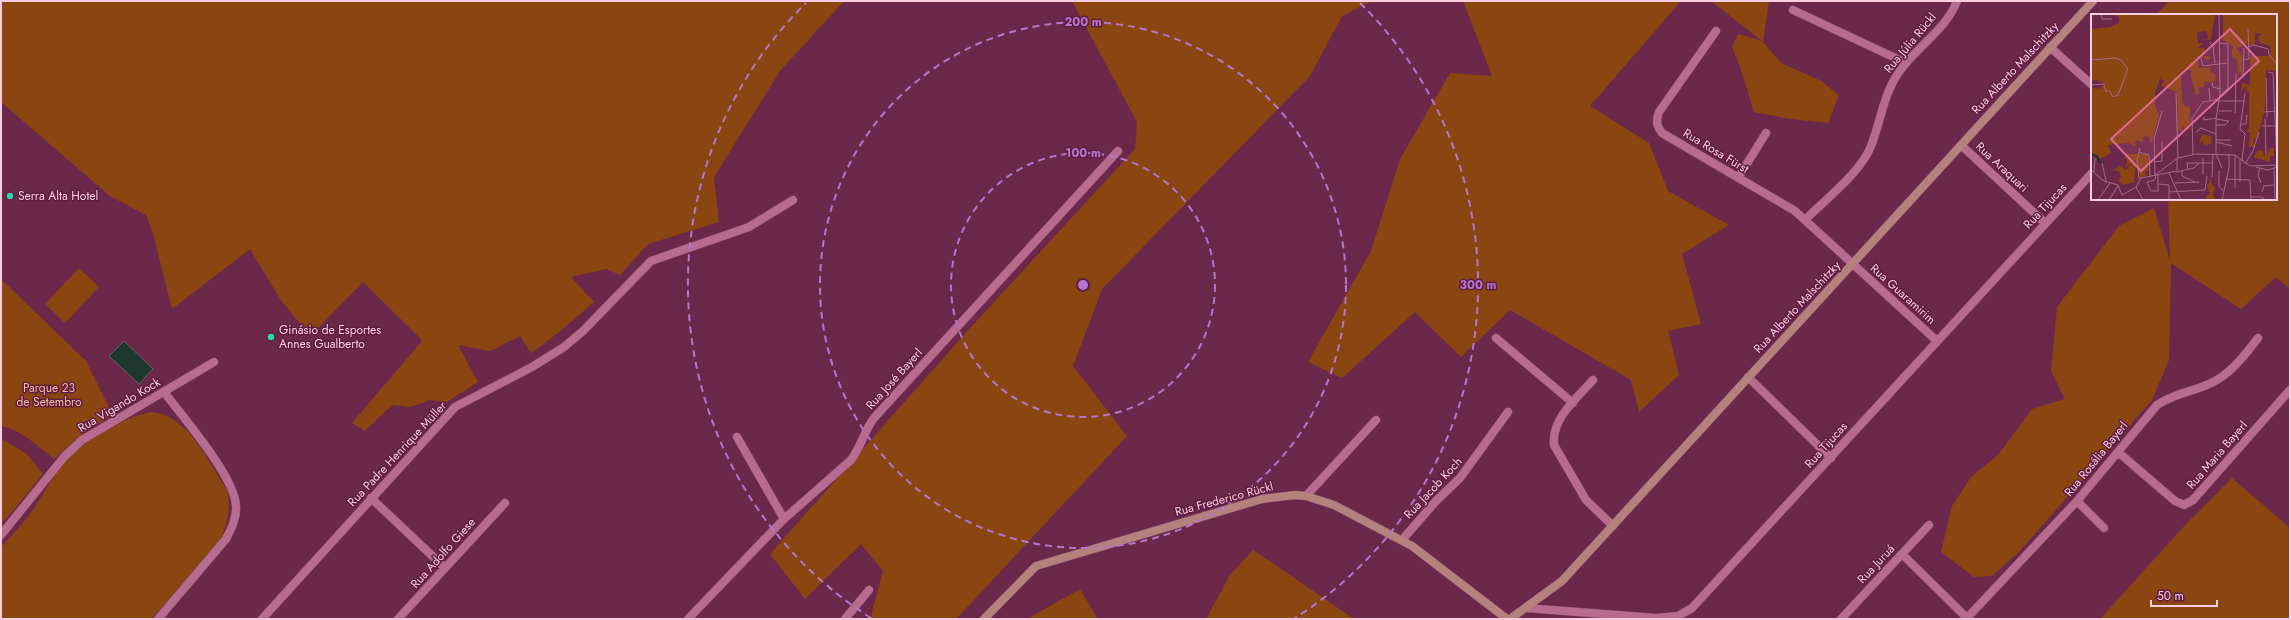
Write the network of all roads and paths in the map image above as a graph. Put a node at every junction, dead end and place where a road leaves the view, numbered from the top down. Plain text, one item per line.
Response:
1 (1956, 1) edge
2 (2093, 1) edge
3 (1793, 10) dead end
4 (1716, 31) dead end
5 (2050, 47) junction
6 (1906, 63) junction
7 (2091, 84) edge
8 (1766, 133) dead end
9 (1960, 145) junction
10 (1118, 151) dead end
11 (2091, 174) edge
12 (1738, 178) junction
13 (793, 200) dead end
14 (1806, 219) junction
15 (2045, 224) junction
16 (1853, 264) junction
17 (1496, 338) dead end
18 (2258, 338) dead end
19 (1937, 341) junction
20 (214, 362) dead end
21 (1748, 377) junction
22 (1593, 380) dead end
23 (2290, 390) edge
24 (164, 392) junction
25 (1573, 403) junction
26 (1508, 412) dead end
27 (1376, 420) dead end
28 (737, 437) dead end
29 (2118, 452) junction
30 (1831, 458) junction
31 (1306, 496) junction
32 (371, 498) junction
33 (2077, 502) junction
34 (505, 503) dead end
35 (784, 519) junction
36 (1929, 525) dead end
37 (1613, 526) junction
38 (2104, 528) dead end
39 (1, 536) edge
40 (1402, 540) junction
41 (1902, 554) junction
42 (445, 568) junction
43 (869, 590) dead end
44 (1526, 608) junction
45 (158, 619) edge
46 (262, 619) edge
47 (398, 619) edge
48 (688, 619) edge
49 (845, 619) edge
50 (984, 619) edge
51 (1508, 619) edge
52 (1656, 619) edge
53 (1841, 619) edge
54 (1967, 619) edge

1 - 6 street, Rua Júlia Rückl
2 - 5 street, Rua Alberto Malschitzky
3 - 6 street
4 - 12 street, Rua Rosa Fürst
5 - 7 street
5 - 9 street, Rua Alberto Malschitzky
6 - 14 street, Rua Júlia Rückl
8 - 12 street
9 - 15 street, Rua Araquari
9 - 16 street, Rua Alberto Malschitzky
10 - 35 street, Rua José Bayerl
11 - 15 street, Rua Tijucas
12 - 14 street, Rua Rosa Fürst
13 - 32 street, Rua Padre Henrique Müller
14 - 16 street, Rua Rosa Fürst
15 - 19 street, Rua Tijucas
16 - 19 street, Rua Guaramirim
16 - 21 street, Rua Alberto Malschitzky
17 - 25 street
18 - 29 street, Rua Rosália Bayerl
19 - 30 street, Rua Tijucas
20 - 24 street, Rua Vigando Kock
21 - 30 street
21 - 37 street, Rua Alberto Malschitzky
22 - 25 street
23 - 29 street, Rua Maria Bayerl
24 - 39 street, Rua Vigando Kock
24 - 45 street
25 - 37 street
26 - 40 street, Rua Jacob Koch
27 - 31 street
28 - 35 street
29 - 33 street, Rua Rosália Bayerl
30 - 52 street, Rua Tijucas
31 - 40 street, Rua Frederico Rückl
31 - 50 street, Rua Frederico Rückl
32 - 42 street
32 - 46 street, Rua Padre Henrique Müller
33 - 38 street
33 - 54 street, Rua Rosália Bayerl
34 - 42 street, Rua Adolfo Giese
35 - 48 street, Rua José Bayerl
36 - 41 street, Rua Juruá
37 - 44 street, Rua Alberto Malschitzky
40 - 51 street, Rua Frederico Rückl
41 - 53 street, Rua Juruá
41 - 54 street
42 - 47 street, Rua Adolfo Giese
43 - 49 street
44 - 51 street, Rua Alberto Malschitzky
44 - 52 street, Rua Tijucas

